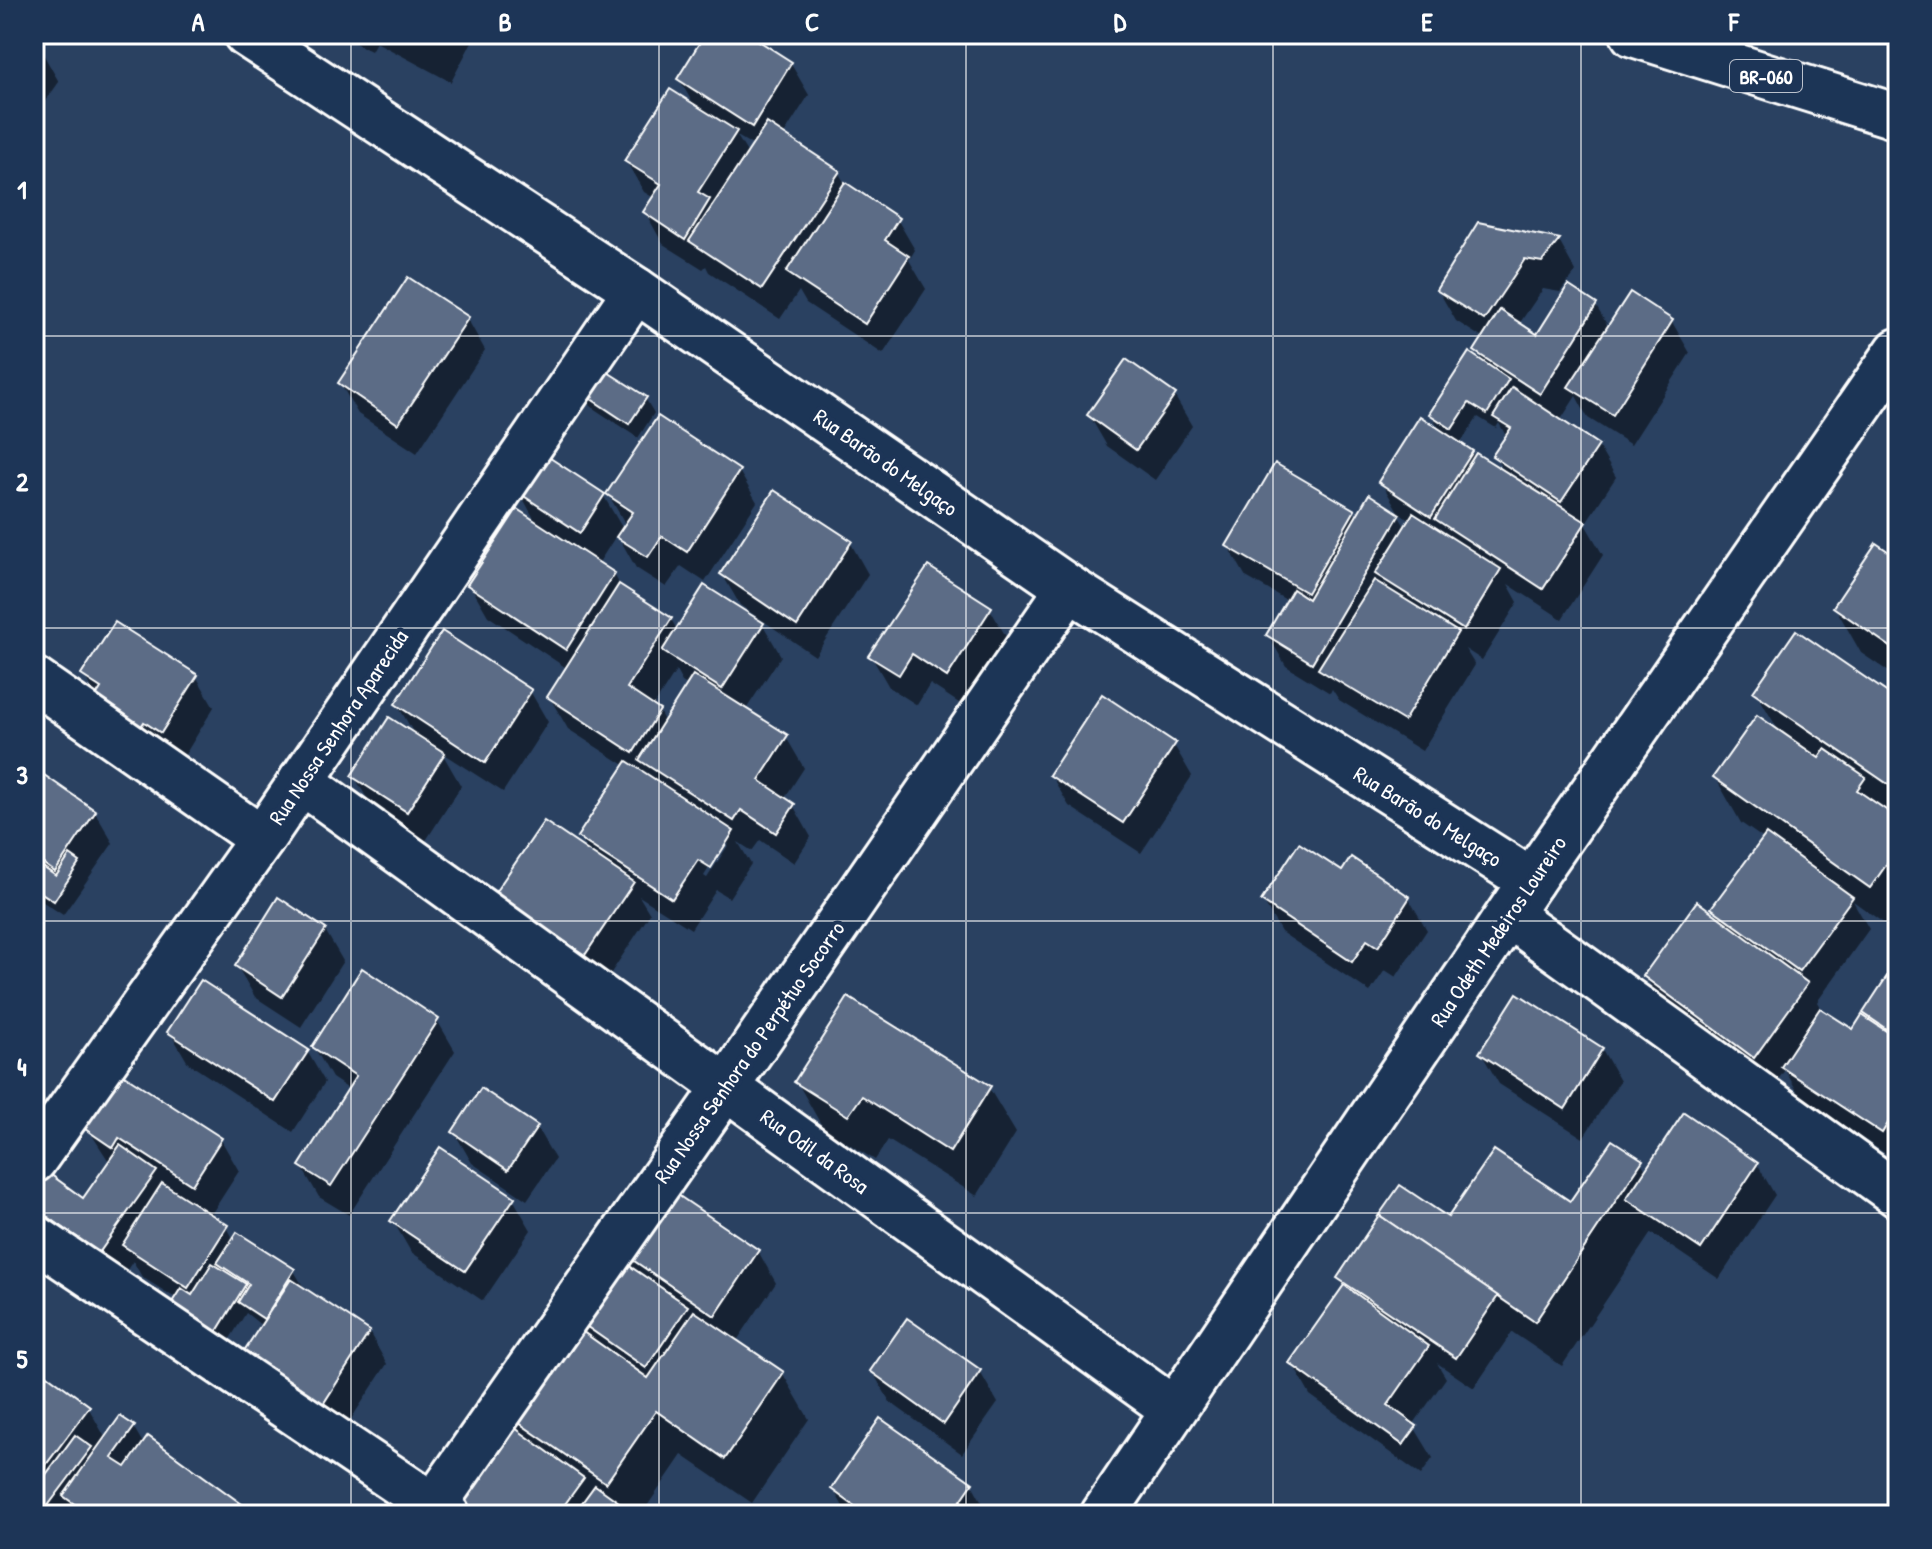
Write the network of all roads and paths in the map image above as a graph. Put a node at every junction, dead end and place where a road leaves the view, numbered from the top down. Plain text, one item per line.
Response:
1 (246, 34) edge
2 (1633, 34) edge
3 (1898, 117) edge
4 (636, 290) junction
5 (1898, 351) edge
6 (1069, 588) junction
7 (34, 680) edge
8 (301, 781) junction
9 (262, 839) junction
10 (1520, 898) junction
11 (726, 1087) junction
12 (34, 1160) edge
13 (1898, 1195) edge
14 (34, 1237) edge
15 (1173, 1409) junction
16 (436, 1512) edge
17 (1103, 1515) edge

1 - 4 street, Rua Barão do Melgaço
2 - 3 street, BR-060
4 - 6 street, Rua Barão do Melgaço
4 - 8 street, Rua Nossa Senhora Aparecida
5 - 10 street, Rua Odeth Medeiros Loureiro
6 - 10 street, Rua Barão do Melgaço
6 - 11 street, Rua Nossa Senhora do Perpétuo Socorro
7 - 9 street
8 - 9 street, Rua Nossa Senhora Aparecida
8 - 11 street, Rua Odil da Rosa
9 - 12 street, Rua Nossa Senhora Aparecida
10 - 13 street, Rua Barão do Melgaço
10 - 15 street, Rua Odeth Medeiros Loureiro
11 - 15 street, Rua Odil da Rosa
11 - 16 street, Rua Nossa Senhora do Perpétuo Socorro
14 - 16 street
15 - 17 street, Rua Odeth Medeiros Loureiro

